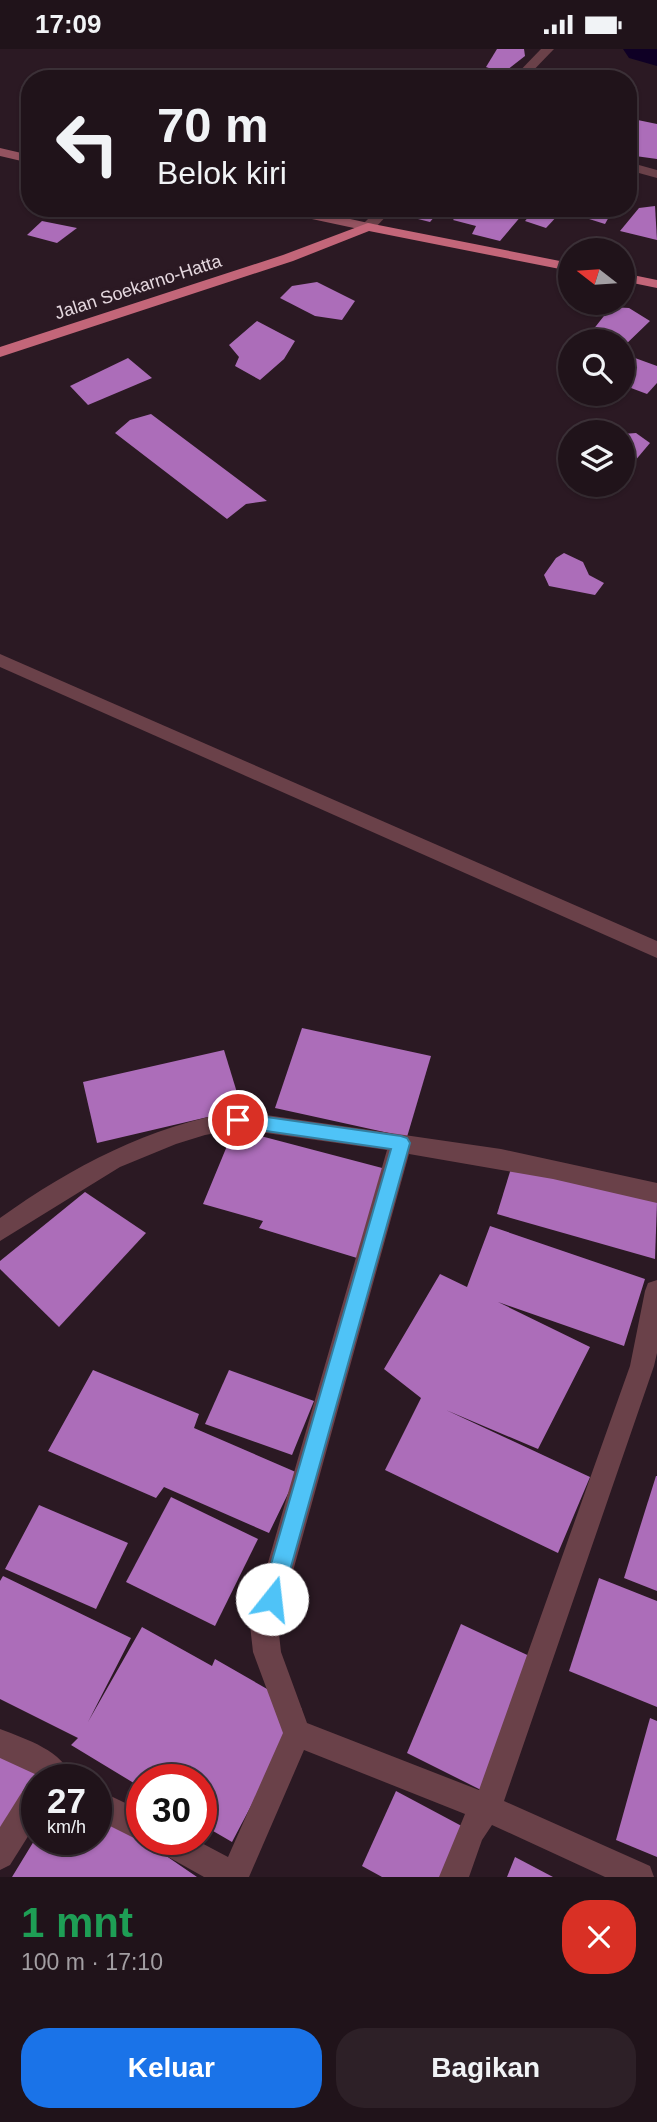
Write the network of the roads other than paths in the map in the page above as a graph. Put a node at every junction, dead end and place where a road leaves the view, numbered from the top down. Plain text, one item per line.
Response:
1 (548, 49) edge
2 (527, 70) edge
3 (0, 152) edge
4 (21, 157) edge
5 (637, 168) edge
6 (657, 174) edge
7 (321, 217) edge
8 (378, 217) edge
9 (368, 227) junction
10 (558, 265) edge
11 (635, 279) edge
12 (657, 284) edge
13 (0, 352) edge
14 (0, 660) edge
15 (657, 950) edge
16 (401, 1143) junction
17 (657, 1193) edge
18 (0, 1231) edge
19 (657, 1291) edge
20 (297, 1733) junction
21 (0, 1743) edge
22 (33, 1764) edge
23 (487, 1808) junction
24 (21, 1820) edge
25 (0, 1855) edge
26 (193, 1855) edge
27 (234, 1877) edge
28 (454, 1877) edge
29 (639, 1877) edge

1 - 2 street
3 - 4 main road
5 - 6 street
7 - 9 main road
8 - 9 street
9 - 10 highway
9 - 13 highway, Jalan Soekarno-Hatta
11 - 12 highway
14 - 15 street
16 - 17 street
16 - 18 street
16 - 20 street
19 - 23 street
20 - 23 street
20 - 27 street
21 - 22 street
23 - 28 street
23 - 29 street
24 - 25 street
26 - 27 street

